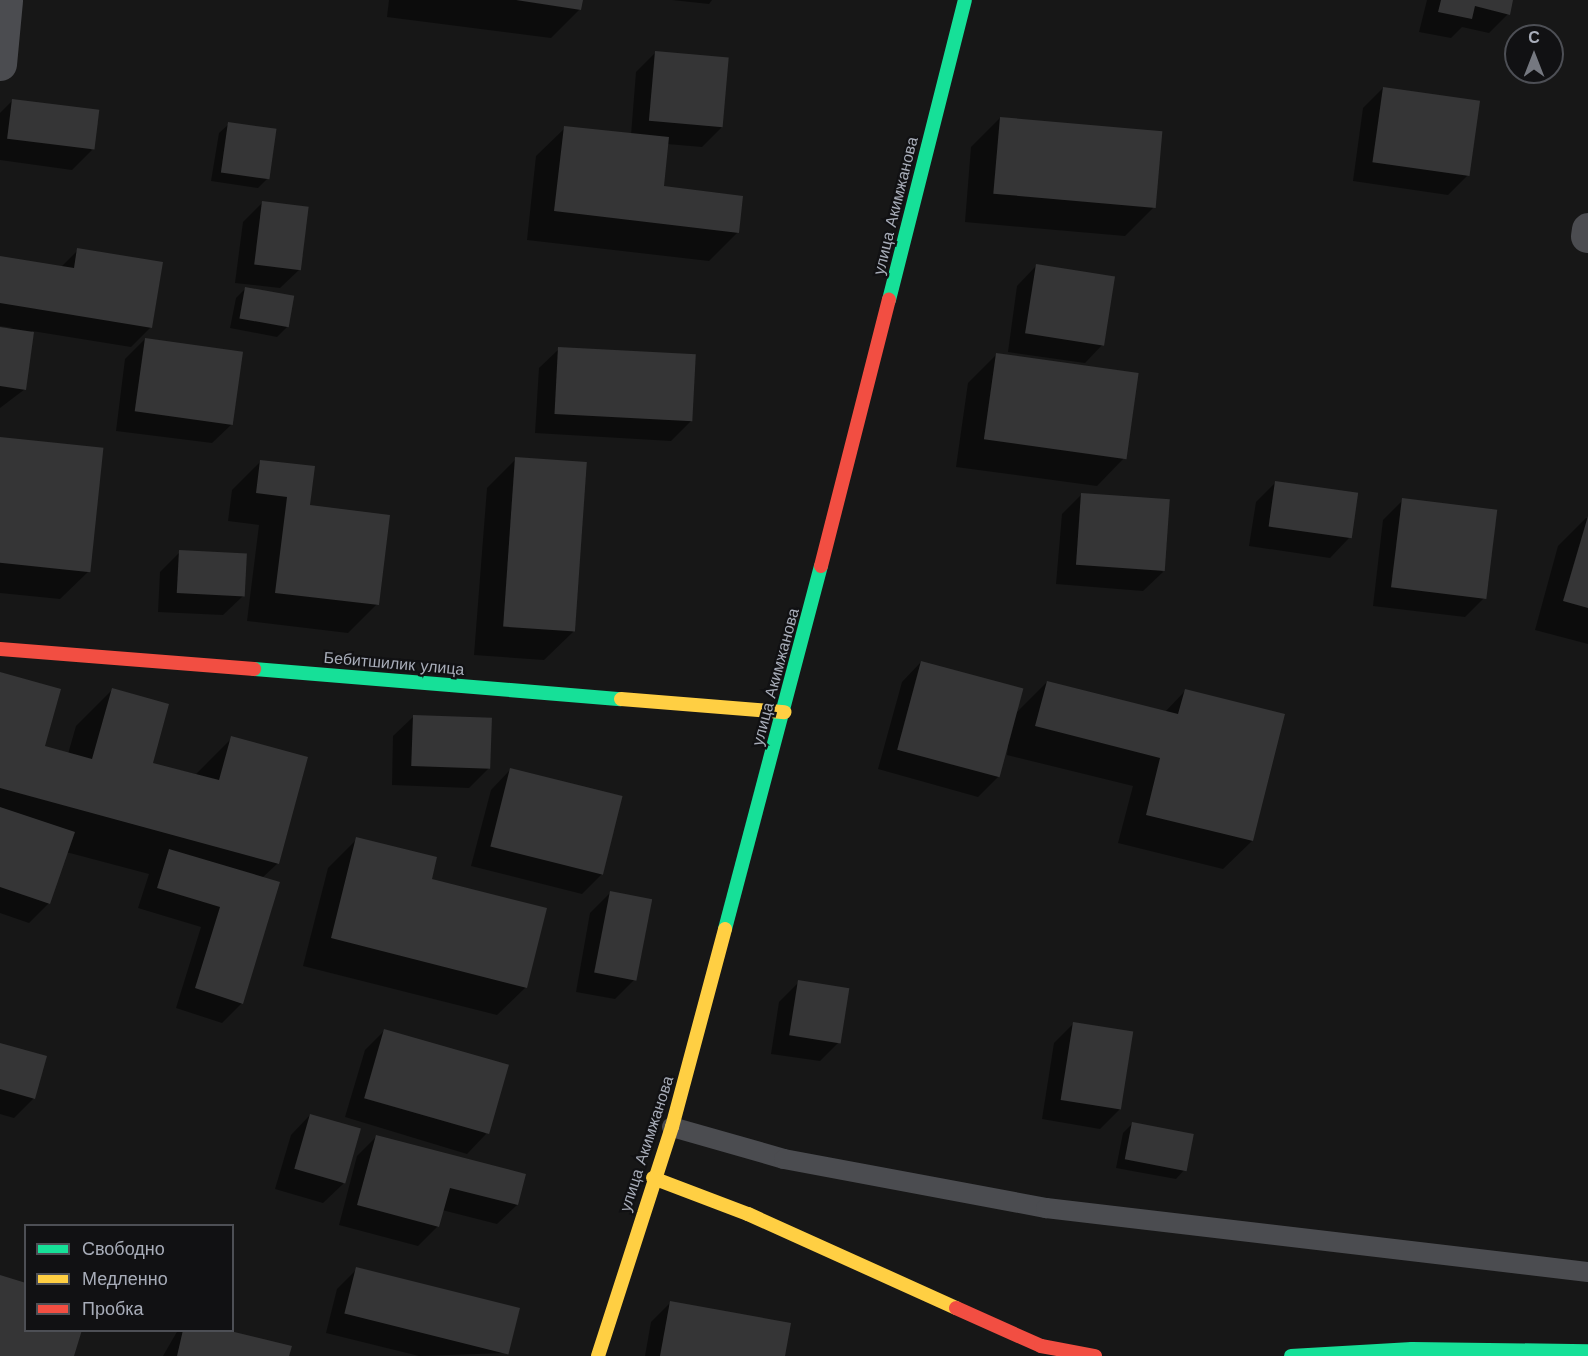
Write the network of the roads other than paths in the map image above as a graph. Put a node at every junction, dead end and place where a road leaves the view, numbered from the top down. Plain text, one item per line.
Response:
1 (6, 0) edge
2 (966, 0) edge
3 (0, 64) edge
4 (0, 649) edge
5 (784, 712) junction
6 (672, 1127) junction
7 (653, 1178) junction
8 (1588, 1272) edge
9 (1588, 1351) edge
10 (598, 1356) edge
11 (1095, 1356) edge
12 (1291, 1356) edge

1 - 3 street
2 - 5 street, улица Акимжанова
4 - 5 street, Бебитшилик улица
5 - 6 street, улица Акимжанова
6 - 7 street, улица Акимжанова
6 - 8 lane
7 - 10 street, улица Акимжанова
7 - 11 street
9 - 12 street

